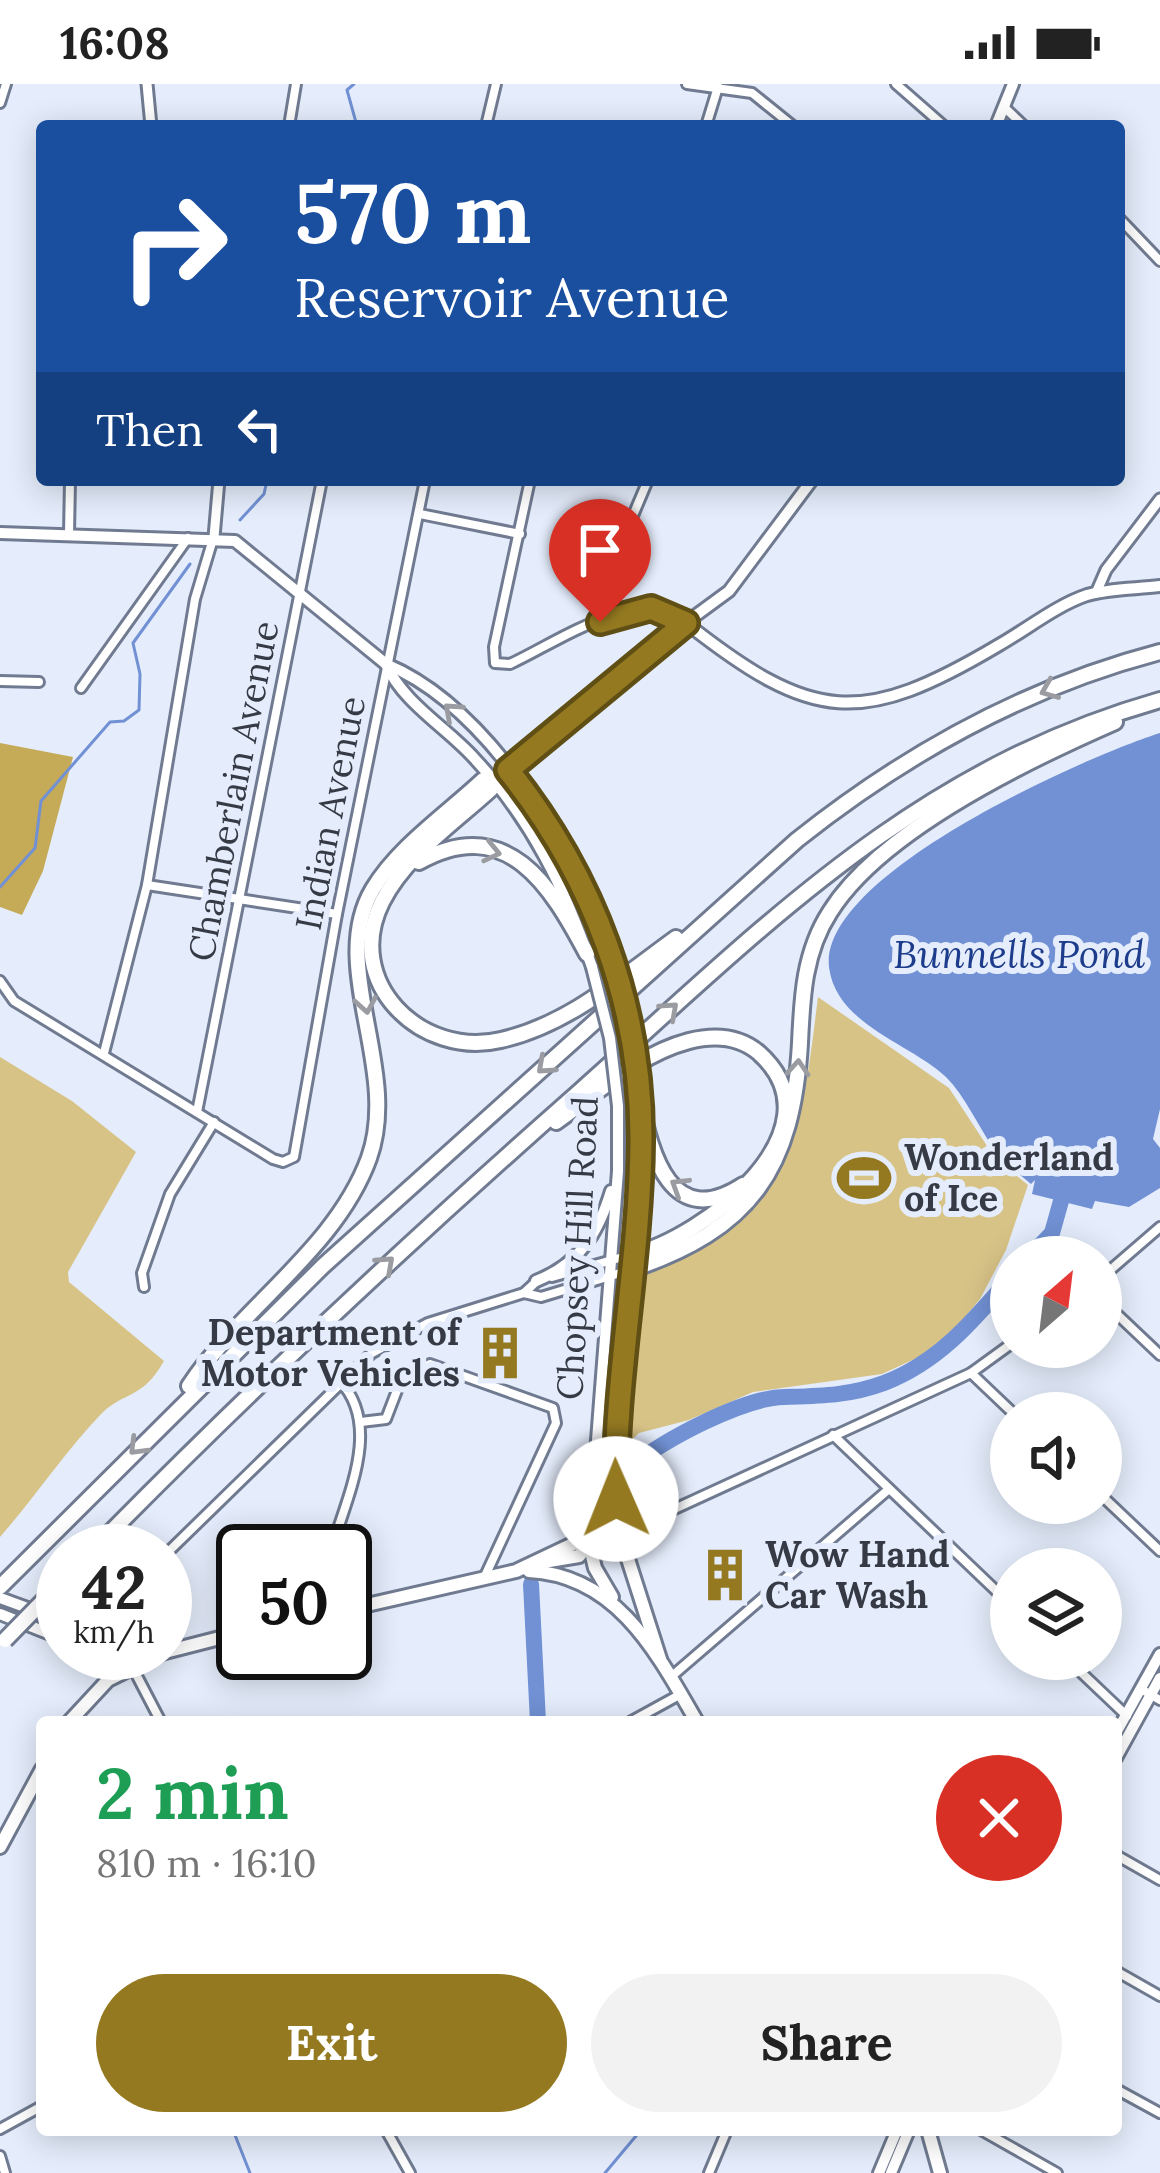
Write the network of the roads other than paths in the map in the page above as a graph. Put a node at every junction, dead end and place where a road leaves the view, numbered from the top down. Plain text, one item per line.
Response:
1 (6, 84) edge
2 (148, 84) edge
3 (296, 84) edge
4 (496, 84) edge
5 (686, 84) edge
6 (896, 84) edge
7 (1013, 84) edge
8 (718, 86) edge
9 (0, 103) edge
10 (1004, 107) junction
11 (151, 120) edge
12 (291, 120) edge
13 (487, 120) edge
14 (708, 120) edge
15 (786, 120) edge
16 (937, 120) edge
17 (999, 120) edge
18 (1018, 120) edge
19 (1125, 224) edge
20 (1160, 261) edge
21 (70, 486) edge
22 (218, 486) edge
23 (321, 486) edge
24 (424, 486) edge
25 (529, 486) edge
26 (645, 486) edge
27 (808, 486) edge
28 (1160, 499) edge
29 (420, 514) junction
30 (0, 532) edge
31 (69, 534) junction
32 (520, 534) junction
33 (188, 536) junction
34 (214, 537) junction
35 (1160, 586) edge
36 (300, 592) junction
37 (1096, 593) junction
38 (600, 622) junction
39 (686, 623) junction
40 (1160, 652) edge
41 (386, 664) junction
42 (0, 681) edge
43 (39, 682) dead end
44 (81, 688) dead end
45 (1160, 702) edge
46 (508, 770) junction
47 (493, 780) junction
48 (147, 885) junction
49 (389, 890) junction
50 (238, 898) junction
51 (725, 903) junction
52 (337, 914) junction
53 (590, 960) junction
54 (0, 981) edge
55 (104, 1053) junction
56 (639, 1096) junction
57 (197, 1112) junction
58 (214, 1122) junction
59 (763, 1164) junction
60 (618, 1171) junction
61 (489, 1172) junction
62 (1160, 1226) edge
63 (1122, 1259) edge
64 (610, 1260) junction
65 (630, 1262) junction
66 (608, 1277) junction
67 (536, 1281) junction
68 (143, 1287) dead end
69 (524, 1293) junction
70 (1122, 1319) edge
71 (1160, 1355) edge
72 (990, 1359) edge
73 (971, 1373) junction
74 (340, 1381) junction
75 (991, 1392) edge
76 (170, 1414) junction
77 (361, 1422) junction
78 (833, 1435) junction
79 (889, 1489) junction
80 (1122, 1516) edge
81 (119, 1524) edge
82 (339, 1524) edge
83 (192, 1528) edge
84 (620, 1534) junction
85 (589, 1544) junction
86 (1160, 1551) edge
87 (516, 1570) junction
88 (485, 1577) junction
89 (3, 1584) edge
90 (990, 1585) edge
91 (0, 1598) edge
92 (372, 1604) edge
93 (36, 1608) edge
94 (620, 1610) junction
95 (36, 1611) edge
96 (0, 1614) edge
97 (36, 1628) edge
98 (3, 1642) edge
99 (1160, 1654) edge
100 (659, 1659) junction
101 (670, 1677) junction
102 (1160, 1678) edge
103 (107, 1680) edge
104 (140, 1680) edge
105 (1089, 1680) edge
106 (681, 1694) junction
107 (1150, 1694) edge
108 (74, 1716) edge
109 (158, 1716) edge
110 (641, 1716) edge
111 (694, 1716) edge
112 (1131, 1719) junction
113 (1122, 1727) edge
114 (1122, 1742) edge
115 (36, 1780) edge
116 (0, 1847) edge
117 (1122, 1858) edge
118 (1160, 1880) edge
119 (1122, 1975) edge
120 (1160, 1996) edge
121 (1122, 2092) edge
122 (36, 2109) edge
123 (1160, 2113) edge
124 (0, 2128) edge
125 (389, 2136) edge
126 (724, 2136) edge
127 (894, 2136) edge
128 (906, 2136) edge
129 (930, 2136) edge
130 (992, 2136) edge
131 (0, 2156) edge
132 (5, 2173) edge
133 (410, 2173) edge
134 (709, 2173) edge
135 (879, 2173) edge
136 (891, 2173) edge
137 (940, 2173) edge
138 (1058, 2173) edge

1 - 9 street
2 - 11 street
3 - 12 street
4 - 13 street
5 - 8 street
6 - 16 street
7 - 10 main road
8 - 14 street
8 - 15 street
10 - 17 main road
10 - 18 street
19 - 20 street
21 - 31 street
22 - 34 street
23 - 36 street, Chamberlain Avenue
24 - 29 street, Indian Avenue
25 - 32 street
26 - 38 street
27 - 39 main road
28 - 37 street
29 - 32 street
29 - 41 street, Indian Avenue
30 - 31 main road
31 - 33 main road
32 - 38 street
33 - 34 main road
33 - 44 street
34 - 36 main road, Chopsey Hill Road
34 - 48 street
35 - 37 main road
36 - 41 main road, Chopsey Hill Road
36 - 50 street, Chamberlain Avenue
37 - 39 main road
38 - 39 street
39 - 46 main road
40 -> 51 highway
46 -> 41 main road, Chopsey Hill Road
41 - 47 main road, Chopsey Hill Road
41 - 52 street, Indian Avenue
42 - 43 street
61 -> 45 highway
65 -> 45 highway
46 - 47 main road
46 - 56 main road, Chopsey Hill Road, bridge
47 - 49 highway
47 - 53 main road, Chopsey Hill Road
47 -> 76 highway
48 - 50 street
48 - 55 street
49 - 51 highway
49 -> 53 highway
50 - 52 street
50 - 57 street, Chamberlain Avenue
51 -> 76 highway
52 - 58 street, Indian Avenue
53 - 60 main road, Chopsey Hill Road, bridge
54 - 55 street
55 - 57 street
59 -> 56 highway
56 - 65 main road, Chopsey Hill Road
57 - 58 street
58 - 68 street
59 - 61 highway
59 - 65 highway
60 - 64 main road, Chopsey Hill Road
60 - 67 main road
81 -> 61 highway
62 - 63 street
64 - 65 street
64 - 66 main road, Chopsey Hill Road
64 - 67 street
65 - 66 street
65 - 84 main road, Chopsey Hill Road
66 - 69 street
66 - 85 main road, Chopsey Hill Road
67 - 69 street
69 - 74 street
70 - 71 street
72 - 73 street
73 - 75 street
73 - 78 street
74 - 77 street
74 - 83 street
76 -> 89 highway
77 - 82 street
77 - 88 street
78 - 79 street
78 - 84 street
79 - 90 street
79 - 101 street
80 - 86 street
84 - 85 main road
84 - 100 main road, Chopsey Hill Road
85 - 87 main road
85 - 94 main road, Chopsey Hill Road
87 - 88 main road
87 - 94 main road
88 - 92 main road
91 - 95 main road
93 - 98 highway, bridge
94 - 100 main road
96 - 97 main road
99 - 107 main road
100 - 101 main road
101 - 106 main road
102 - 107 main road
103 - 108 main road
104 - 109 street
105 - 112 street
106 - 110 street
106 - 111 main road
107 - 112 main road
112 - 113 main road
112 - 114 main road
115 - 116 main road
117 - 118 street
119 - 120 street
121 - 123 street
122 - 124 street
125 - 133 street
126 - 134 street
127 - 135 main road
128 - 136 main road
129 - 137 main road
130 - 138 street
131 - 132 street

